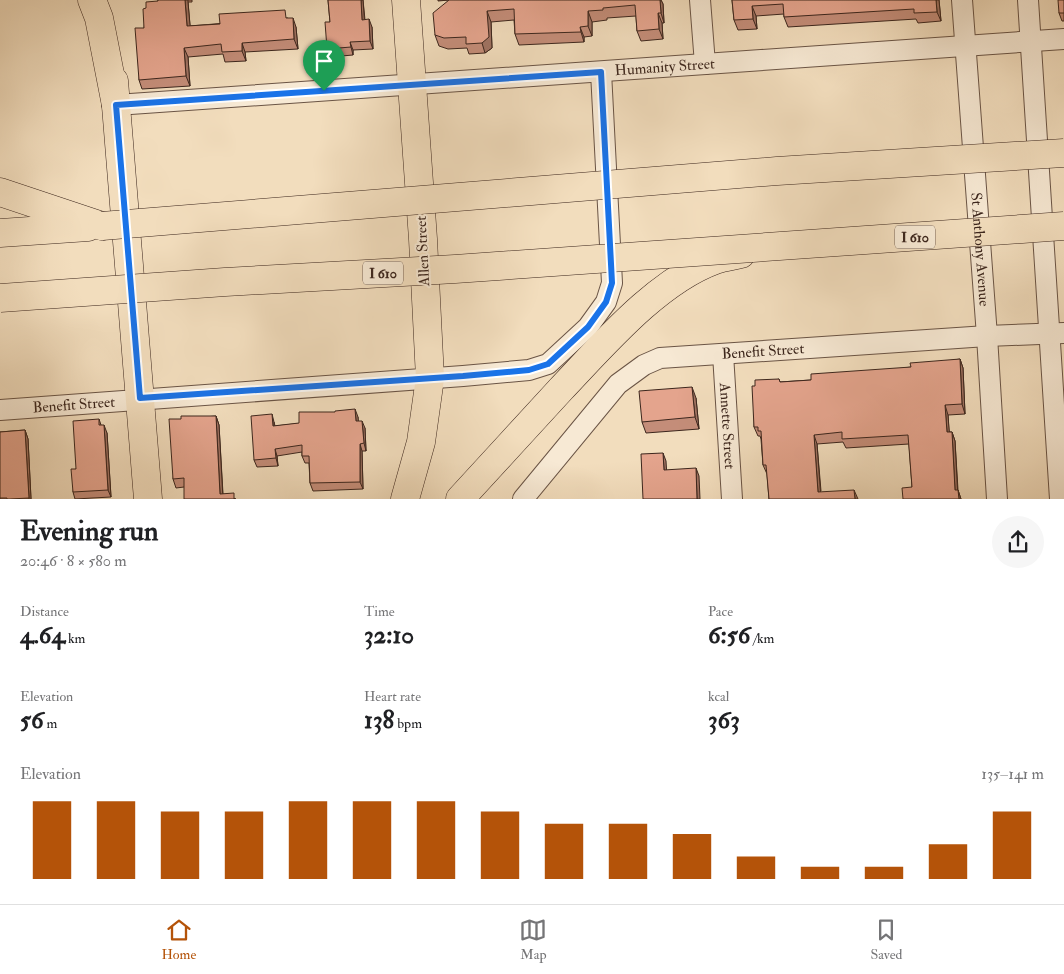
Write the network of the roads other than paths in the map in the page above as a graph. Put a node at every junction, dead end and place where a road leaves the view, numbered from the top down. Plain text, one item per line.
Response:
1 (92, 0) edge
2 (107, 0) edge
3 (406, 0) edge
4 (700, 0) edge
5 (962, 0) edge
6 (1028, 0) edge
7 (1064, 39) edge
8 (1031, 41) junction
9 (965, 46) junction
10 (704, 64) junction
11 (601, 72) junction
12 (411, 85) junction
13 (116, 105) junction
14 (1064, 153) edge
15 (0, 192) edge
16 (102, 226) junction
17 (1064, 226) edge
18 (0, 233) edge
19 (767, 247) junction
20 (0, 298) edge
21 (1057, 333) edge
22 (987, 336) junction
23 (723, 354) junction
24 (430, 378) junction
25 (140, 398) junction
26 (0, 410) edge
27 (148, 499) edge
28 (405, 499) edge
29 (460, 499) edge
30 (523, 499) edge
31 (732, 499) edge
32 (997, 499) edge
33 (1060, 499) edge

1 - 13 main road
2 - 13 main road
3 - 12 main road, Allen Street
4 - 10 street
5 - 9 street, St Anthony Avenue
6 - 8 street
7 - 8 street, Humanity Street
8 - 9 street, Humanity Street
8 - 21 street
9 - 10 street, Humanity Street
9 - 22 street, St Anthony Avenue
10 - 11 street, Humanity Street
11 - 12 street, Humanity Street
11 - 24 street, Benefit Street
12 - 13 street, Humanity Street
12 - 24 main road, Allen Street
13 - 25 main road
14 - 16 main road, bridge
15 - 16 main road
16 - 18 main road
17 - 19 main road, I 610, bridge
19 - 20 main road, I 610, bridge
19 - 29 main road, bridge
21 - 22 street, Benefit Street
21 - 33 street
22 - 23 street, Benefit Street
22 - 32 street, St Anthony Avenue
23 - 30 street, Benefit Street
23 - 31 street, Annette Street
24 - 25 street, Benefit Street
24 - 28 main road, Allen Street
25 - 26 street, Benefit Street
25 - 27 main road

